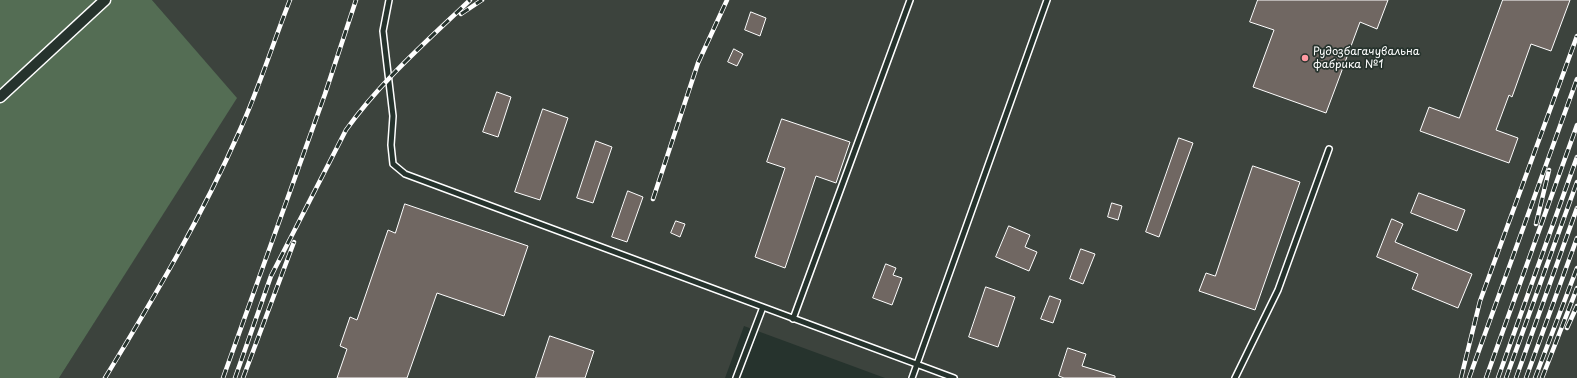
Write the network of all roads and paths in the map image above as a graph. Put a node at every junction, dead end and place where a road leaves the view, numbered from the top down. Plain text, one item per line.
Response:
1 (105, 0) edge
2 (389, 0) edge
3 (910, 0) edge
4 (1047, 0) edge
5 (0, 97) edge
6 (1329, 149) dead end
7 (763, 307) junction
8 (793, 318) junction
9 (916, 365) junction
10 (736, 378) edge
11 (912, 378) edge
12 (954, 378) edge
13 (1235, 378) edge

1 - 5 street
2 - 7 lane
3 - 8 lane
4 - 9 lane
6 - 13 lane
7 - 8 lane
7 - 10 lane
8 - 9 lane
9 - 11 lane
9 - 12 lane

